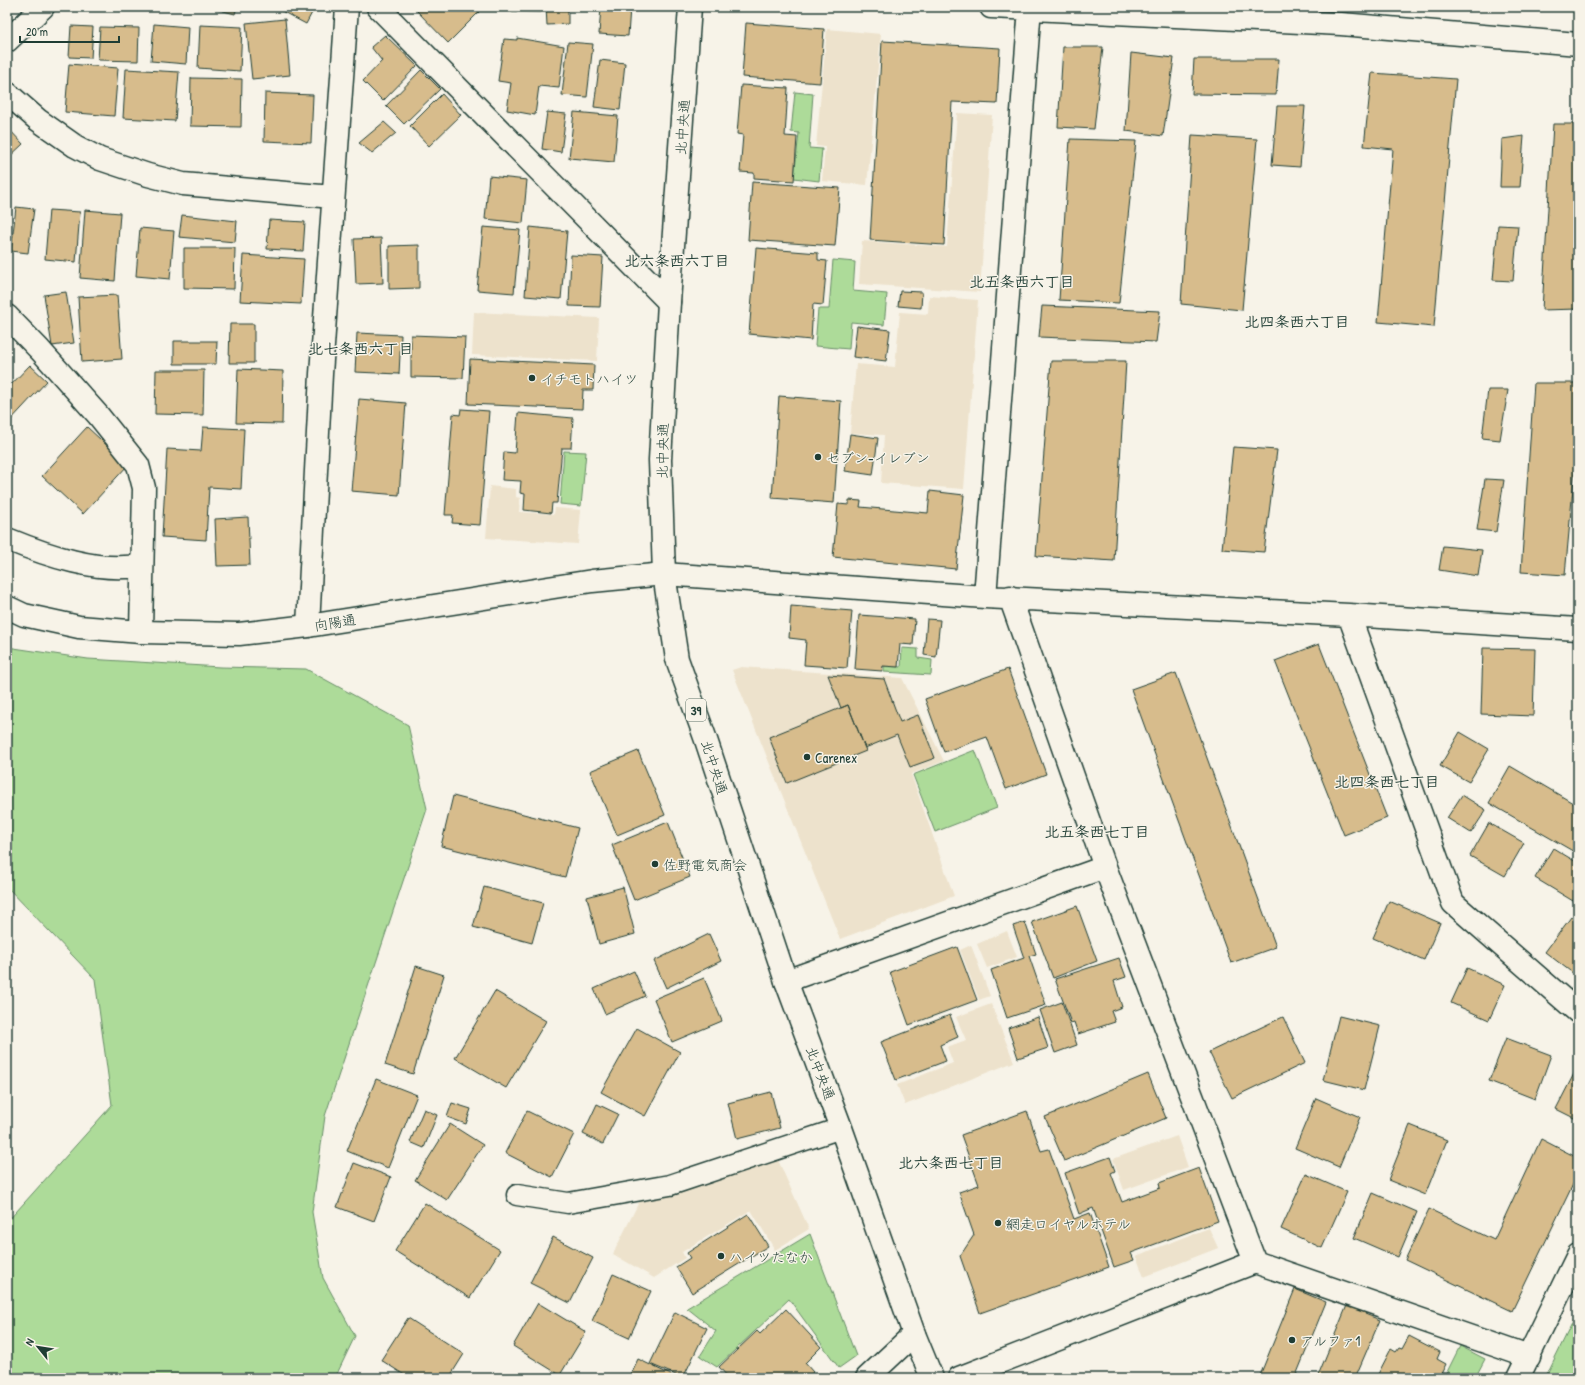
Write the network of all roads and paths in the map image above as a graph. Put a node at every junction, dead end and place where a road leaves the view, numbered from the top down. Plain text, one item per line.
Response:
1 (43, 7) edge
2 (347, 7) edge
3 (378, 7) edge
4 (690, 7) edge
5 (991, 7) edge
6 (1030, 8) edge
7 (1341, 16) edge
8 (7, 41) edge
9 (1578, 44) edge
10 (7, 93) edge
11 (333, 197) junction
12 (669, 302) junction
13 (7, 316) edge
14 (7, 539) edge
15 (142, 565) junction
16 (664, 574) junction
17 (985, 597) junction
18 (1010, 598) junction
19 (7, 607) edge
20 (1349, 615) junction
21 (308, 626) junction
22 (1578, 629) edge
23 (141, 632) junction
24 (1106, 867) junction
25 (786, 981) junction
26 (1578, 1012) edge
27 (841, 1128) junction
28 (517, 1195) dead end
29 (1578, 1255) edge
30 (1255, 1262) junction
31 (914, 1334) junction
32 (1528, 1357) junction
33 (867, 1378) edge
34 (932, 1378) edge
35 (959, 1378) edge
36 (1518, 1378) edge

1 - 8 main road
2 - 11 main road
3 - 12 main road
4 - 12 main road, 北中央通 / 39
5 - 6 main road
6 - 7 main road
6 - 17 main road
7 - 9 main road
10 - 11 main road
11 - 21 main road
12 - 16 main road, 北中央通 / 39
13 - 15 main road
14 - 15 main road
15 - 23 main road
16 - 17 main road, 向陽通
16 - 21 main road, 向陽通
16 - 25 main road, 北中央通 / 39
17 - 18 main road, 向陽通
18 - 20 main road, 向陽通
18 - 24 main road
19 - 23 main road, 向陽通
20 - 22 main road, 向陽通
20 - 26 main road
21 - 23 main road, 向陽通
24 - 25 main road
24 - 30 main road
25 - 27 main road, 北中央通 / 39
27 - 28 lane
27 - 31 main road, 北中央通 / 39
29 - 32 main road
30 - 32 main road
30 - 35 main road
31 - 33 main road
31 - 34 main road, 北中央通 / 39
32 - 36 main road

